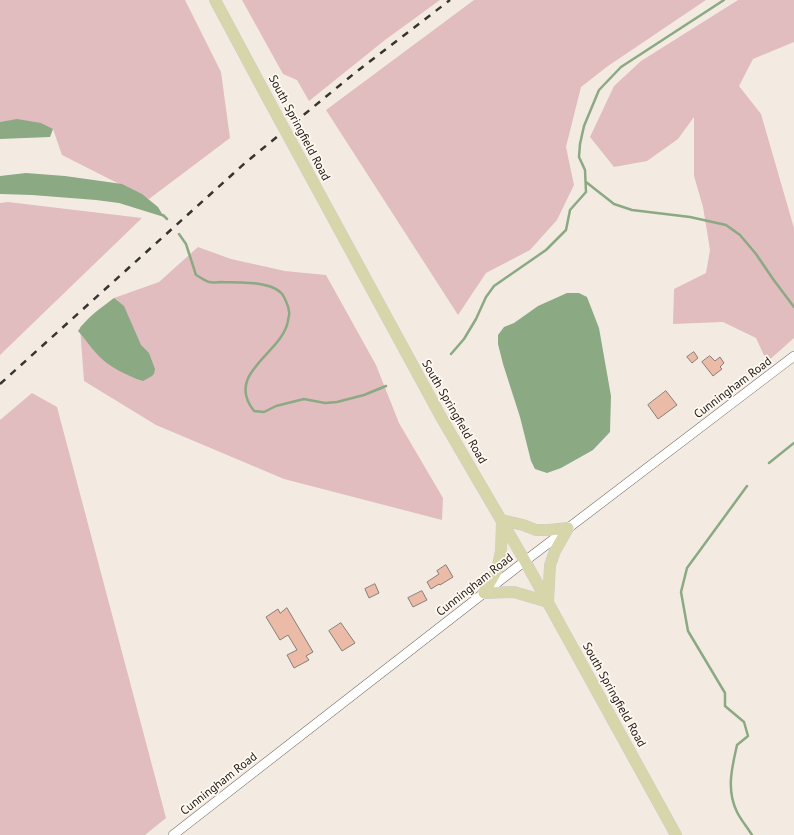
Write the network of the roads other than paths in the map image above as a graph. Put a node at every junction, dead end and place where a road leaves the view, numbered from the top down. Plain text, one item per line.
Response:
1 (214, 0) edge
2 (794, 356) edge
3 (502, 520) junction
4 (568, 528) junction
5 (525, 561) junction
6 (484, 593) junction
7 (548, 602) junction
8 (173, 835) edge
9 (676, 835) edge

1 - 3 main road, South Springfield Road, bridge
2 - 4 main road, Cunningham Road
3 - 4 main road
3 - 5 main road, South Springfield Road
3 - 6 main road
4 - 5 main road, Cunningham Road
4 - 7 main road
5 - 6 main road, Cunningham Road
5 - 7 main road, South Springfield Road
6 - 7 main road
6 - 8 main road, Cunningham Road
7 - 9 main road, South Springfield Road

